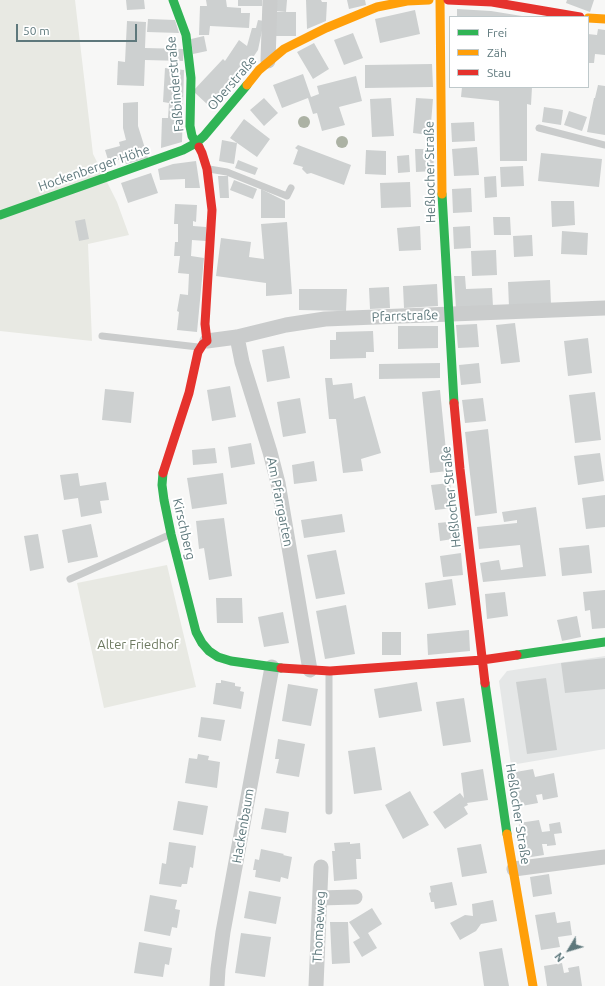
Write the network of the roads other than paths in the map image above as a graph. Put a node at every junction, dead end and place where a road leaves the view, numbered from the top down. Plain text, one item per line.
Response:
1 (173, 0) edge
2 (270, 0) edge
3 (406, 0) edge
4 (429, 0) edge
5 (440, 0) edge
6 (448, 0) edge
7 (540, 0) edge
8 (540, 10) junction
9 (574, 16) edge
10 (589, 18) edge
11 (605, 20) edge
12 (268, 61) junction
13 (539, 128) dead end
14 (196, 143) junction
15 (605, 145) edge
16 (207, 169) junction
17 (291, 188) dead end
18 (0, 215) edge
19 (605, 308) edge
20 (448, 314) junction
21 (102, 336) dead end
22 (236, 337) junction
23 (204, 344) junction
24 (172, 534) junction
25 (70, 579) dead end
26 (605, 642) edge
27 (482, 660) junction
28 (272, 667) junction
29 (310, 670) junction
30 (330, 671) junction
31 (329, 811) dead end
32 (605, 857) edge
33 (321, 867) dead end
34 (514, 870) junction
35 (355, 897) dead end
36 (320, 898) junction
37 (217, 986) edge
38 (316, 986) edge
39 (533, 986) edge

1 - 14 street, Faßbinderstraße
2 - 12 street
3 - 4 street, Oberstraße
3 - 12 street, Oberstraße
5 - 20 street, Heßlocher Straße
6 - 8 street
7 - 8 street
8 - 9 street
10 - 11 street
12 - 14 street, Oberstraße
13 - 15 lane
14 - 16 street, Kirschberg
14 - 18 street, Hockenberger Höhe
16 - 17 lane
16 - 23 street, Kirschberg
19 - 20 street, Pfarrstraße
20 - 22 street, Pfarrstraße
20 - 27 street, Heßlocher Straße
21 - 23 lane
22 - 23 street, Pfarrstraße
22 - 29 street, Am Pfarrgarten
23 - 24 street, Kirschberg
24 - 25 lane
24 - 28 street, Kirschberg
26 - 27 street, Kirschberg
27 - 30 street, Kirschberg
27 - 34 street, Heßlocher Straße
28 - 29 street, Kirschberg
28 - 37 street, Hackenbaum
29 - 30 street, Kirschberg
30 - 31 lane
32 - 34 street
33 - 36 street, Thomaeweg
34 - 39 street, Heßlocher Straße
35 - 36 street
36 - 38 street, Thomaeweg

